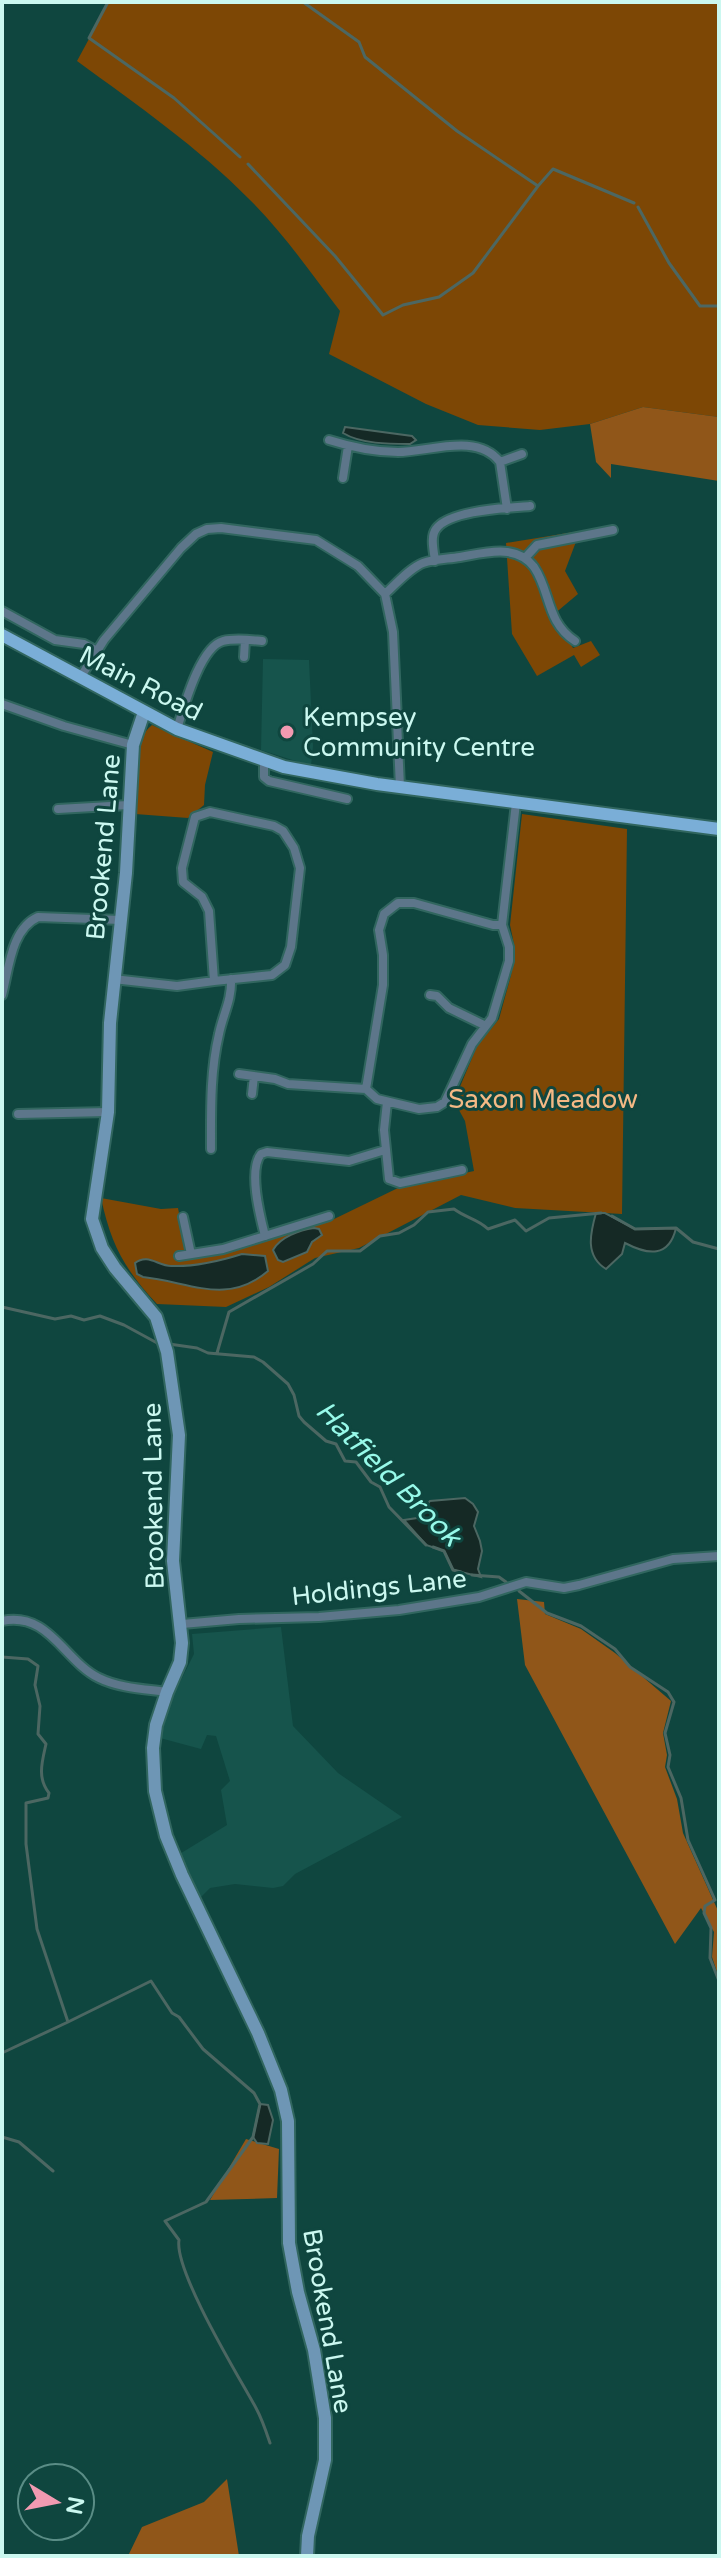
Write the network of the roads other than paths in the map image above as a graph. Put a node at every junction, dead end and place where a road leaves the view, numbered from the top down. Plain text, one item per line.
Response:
1 (329, 440) dead end
2 (348, 446) junction
3 (522, 454) dead end
4 (500, 462) junction
5 (343, 478) dead end
6 (530, 506) dead end
7 (507, 509) junction
8 (613, 530) dead end
9 (525, 558) junction
10 (435, 561) junction
11 (385, 594) junction
12 (2, 611) edge
13 (2, 635) edge
14 (245, 640) junction
15 (262, 641) dead end
16 (575, 641) dead end
17 (97, 651) junction
18 (244, 657) dead end
19 (80, 678) junction
20 (2, 704) edge
21 (144, 712) junction
22 (177, 729) junction
23 (133, 745) junction
24 (264, 761) junction
25 (400, 787) junction
26 (347, 799) dead end
27 (516, 803) junction
28 (128, 805) junction
29 (58, 809) dead end
30 (719, 829) edge
31 (121, 920) junction
32 (502, 925) junction
33 (113, 979) junction
34 (231, 979) junction
35 (214, 981) junction
36 (2, 995) edge
37 (430, 995) dead end
38 (486, 1026) junction
39 (239, 1074) dead end
40 (254, 1076) junction
41 (366, 1089) junction
42 (252, 1094) dead end
43 (387, 1102) junction
44 (108, 1112) junction
45 (18, 1114) dead end
46 (211, 1149) dead end
47 (385, 1150) junction
48 (462, 1170) dead end
49 (329, 1216) dead end
50 (183, 1217) dead end
51 (265, 1236) junction
52 (191, 1254) junction
53 (179, 1256) dead end
54 (719, 1556) edge
55 (2, 1621) edge
56 (182, 1624) junction
57 (167, 1692) junction
58 (307, 2556) edge

1 - 2 street
2 - 4 street
2 - 5 street
3 - 4 street
4 - 7 street
6 - 7 street
7 - 10 street
8 - 9 street
9 - 10 street
9 - 16 street
10 - 11 street
11 - 17 street
11 - 25 street
12 - 17 street
13 - 19 main road, Main Road
14 - 15 street
14 - 18 street
14 - 22 street
17 - 19 street
19 - 21 main road, Main Road
20 - 23 street
21 - 22 main road, Main Road
21 - 23 street, Brookend Lane
22 - 24 main road, Main Road
23 - 28 street, Brookend Lane
24 - 25 main road, Main Road
24 - 26 street, Main Road
25 - 27 main road, Main Road
27 - 30 main road, Main Road
27 - 32 street
28 - 29 street
28 - 31 street, Brookend Lane
31 - 33 street, Brookend Lane
31 - 36 street
32 - 38 street
32 - 41 street
33 - 35 street
33 - 44 street, Brookend Lane
34 - 35 street
34 - 35 street
34 - 46 street
37 - 38 street
38 - 43 street
39 - 40 street
40 - 41 street
40 - 42 street
41 - 43 street
43 - 47 street
44 - 45 street
44 - 56 street, Brookend Lane
47 - 48 street
47 - 51 street
49 - 51 street
50 - 52 street
51 - 52 street
52 - 53 street
54 - 56 street, Holdings Lane
55 - 57 street
56 - 57 street, Brookend Lane
57 - 58 street, Brookend Lane

